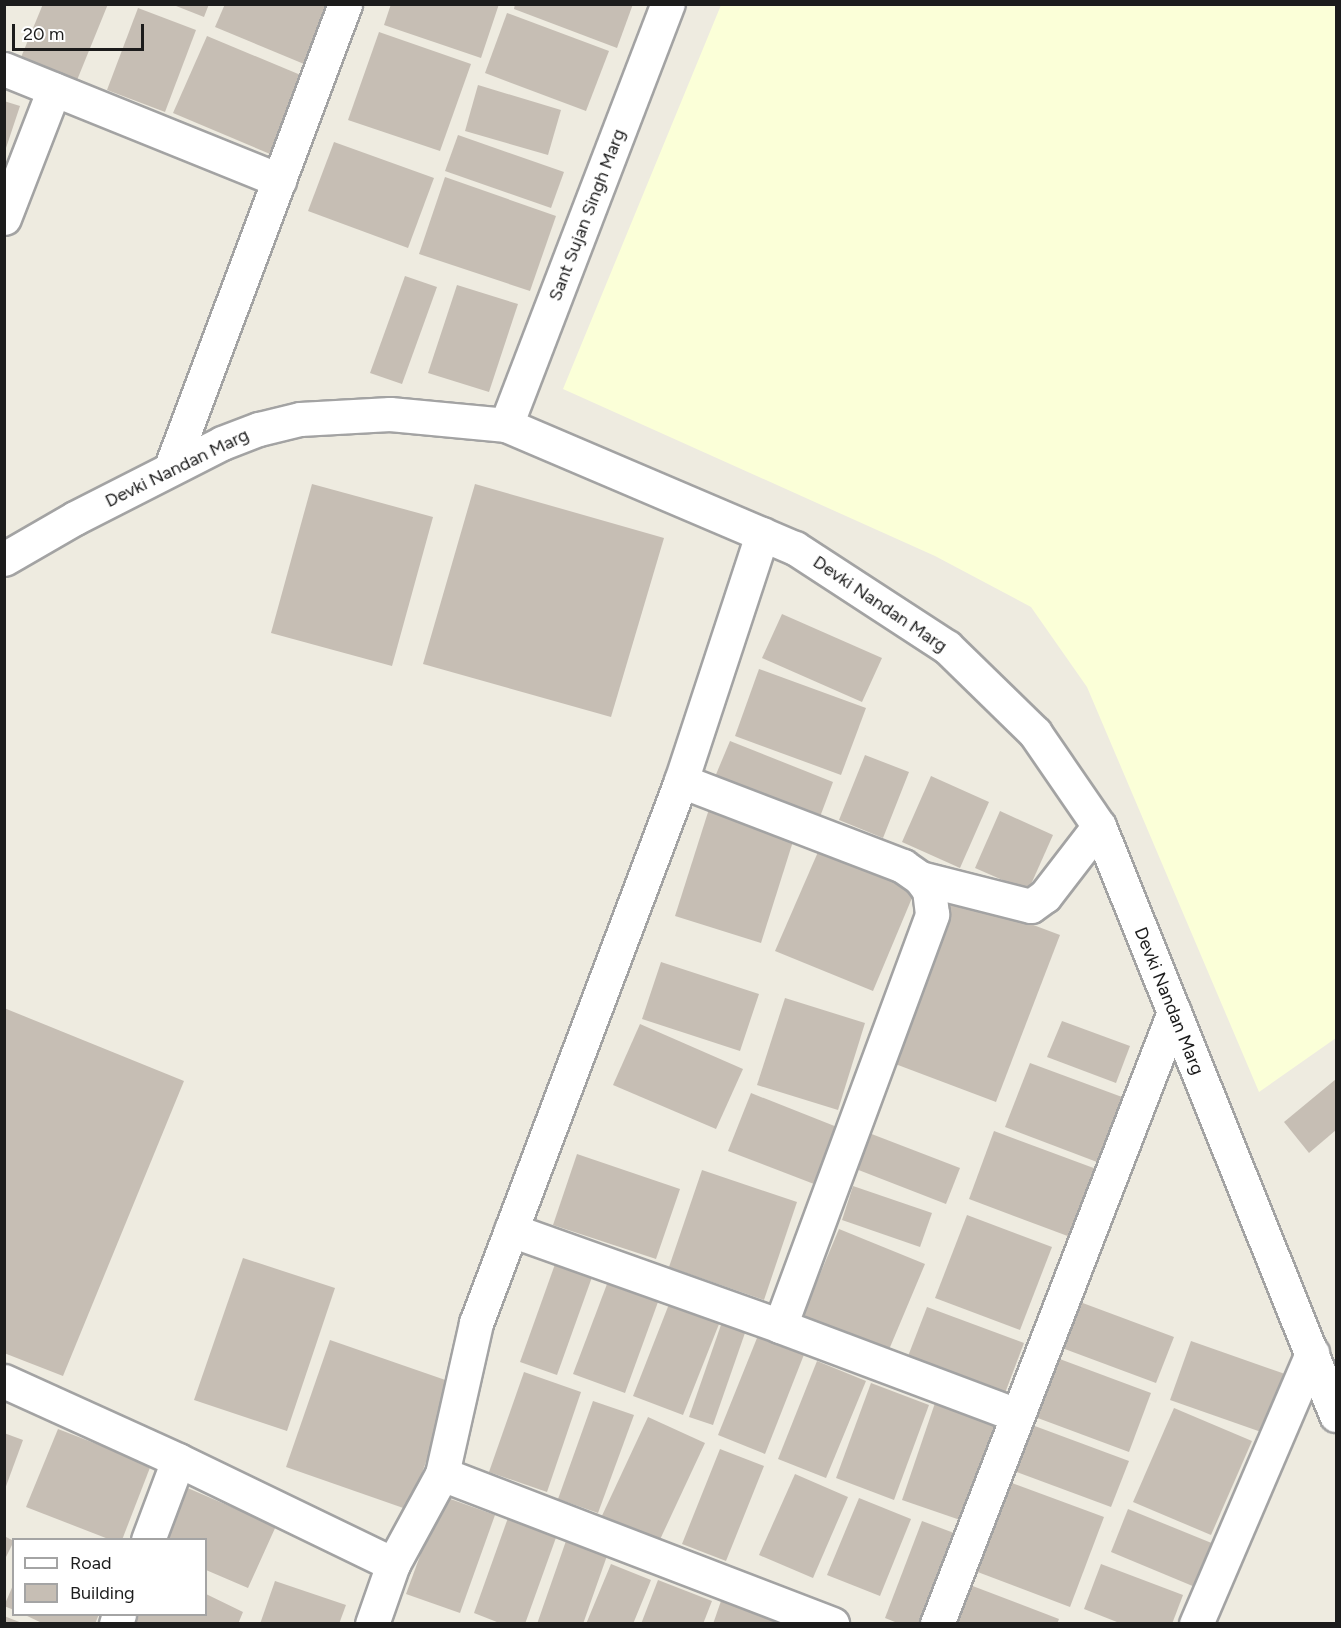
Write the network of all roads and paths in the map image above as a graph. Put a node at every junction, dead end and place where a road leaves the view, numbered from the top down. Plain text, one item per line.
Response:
1 (345, 4) edge
2 (668, 4) edge
3 (4, 69) edge
4 (54, 89) junction
5 (279, 180) junction
6 (4, 218) edge
7 (506, 425) junction
8 (171, 466) junction
9 (762, 534) junction
10 (4, 559) edge
11 (681, 781) junction
12 (1099, 826) junction
13 (920, 878) junction
14 (1174, 1012) junction
15 (511, 1230) junction
16 (780, 1326) junction
17 (1312, 1353) junction
18 (4, 1381) edge
19 (1017, 1415) junction
20 (1336, 1415) edge
21 (178, 1460) junction
22 (442, 1474) junction
23 (148, 1538) edge
24 (393, 1564) junction
25 (372, 1623) edge
26 (832, 1623) edge
27 (937, 1623) edge
28 (1196, 1623) edge

1 - 5 street
2 - 7 street, Sant Sujan Singh Marg
3 - 4 street
4 - 5 street
4 - 6 street
5 - 8 street
7 - 8 street, Devki Nandan Marg
7 - 9 street, Devki Nandan Marg
8 - 10 street, Devki Nandan Marg
9 - 11 street
9 - 12 street, Devki Nandan Marg
11 - 13 street
11 - 15 street
12 - 13 street
12 - 14 street, Devki Nandan Marg
13 - 16 street
14 - 17 street, Devki Nandan Marg
14 - 19 street
15 - 16 street
15 - 22 street
16 - 19 street
17 - 20 street, Devki Nandan Marg
17 - 28 street
18 - 21 street
19 - 27 street
21 - 23 street
21 - 24 street
22 - 24 street
22 - 26 street
24 - 25 street

